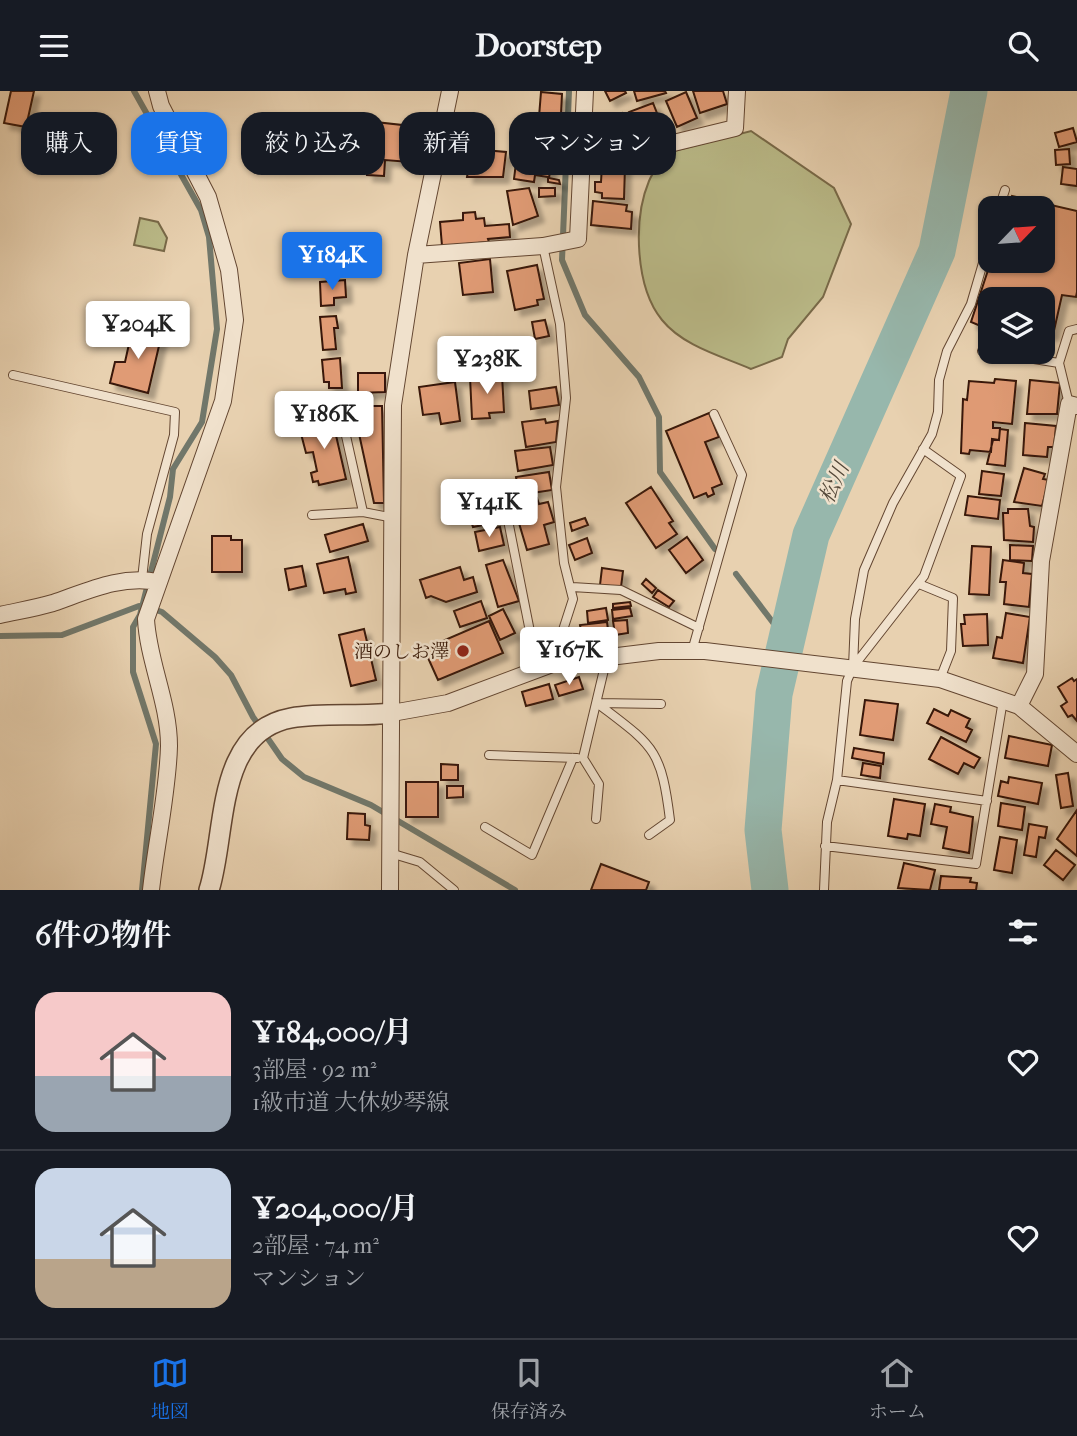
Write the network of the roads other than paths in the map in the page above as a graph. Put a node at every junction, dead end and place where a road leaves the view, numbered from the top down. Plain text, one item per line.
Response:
1 (157, 91) edge
2 (450, 91) edge
3 (585, 91) edge
4 (737, 91) edge
5 (584, 112) edge
6 (676, 142) edge
7 (582, 175) edge
8 (1005, 190) dead end
9 (1003, 196) edge
10 (547, 245) junction
11 (416, 255) junction
12 (980, 273) edge
13 (1077, 329) edge
14 (1055, 362) edge
15 (1059, 363) junction
16 (13, 375) dead end
17 (338, 400) dead end
18 (1073, 405) edge
19 (714, 414) dead end
20 (923, 449) junction
21 (503, 495) dead end
22 (363, 512) junction
23 (313, 515) dead end
24 (394, 518) junction
25 (150, 580) junction
26 (919, 584) junction
27 (572, 587) junction
28 (0, 615) edge
29 (699, 628) junction
30 (692, 651) junction
31 (607, 657) junction
32 (545, 666) junction
33 (845, 667) junction
34 (940, 679) junction
35 (1003, 700) junction
36 (597, 703) junction
37 (662, 704) dead end
38 (1019, 706) junction
39 (392, 713) junction
40 (1077, 754) edge
41 (489, 755) dead end
42 (573, 758) junction
43 (583, 758) junction
44 (837, 780) junction
45 (987, 801) junction
46 (596, 819) dead end
47 (485, 827) dead end
48 (649, 835) dead end
49 (390, 845) junction
50 (825, 846) junction
51 (151, 890) edge
52 (209, 890) edge
53 (390, 890) edge
54 (454, 890) edge
55 (824, 890) edge

1 - 25 street
2 - 11 street
3 - 5 street
4 - 6 street
7 - 10 street
8 - 9 lane
10 - 11 street
10 - 27 lane
11 - 24 street
12 - 20 lane
13 - 15 lane
14 - 15 lane
15 - 18 lane
16 - 25 lane
17 - 22 lane
18 - 38 street
19 - 29 lane
20 - 26 lane
20 - 33 lane
21 - 32 lane
22 - 23 lane
22 - 24 lane
24 - 39 street
25 - 28 street
25 - 51 street
26 - 33 lane
26 - 34 lane
27 - 29 lane
27 - 32 lane
29 - 30 lane
30 - 31 street
30 - 33 street
31 - 32 street
31 - 36 lane
32 - 39 street
33 - 34 street
33 - 44 lane
34 - 35 street
35 - 38 street
35 - 45 lane
36 - 37 lane
36 - 43 lane
36 - 48 lane
38 - 40 street
39 - 49 street
39 - 52 street
41 - 42 lane
42 - 43 lane
42 - 47 lane
43 - 46 lane
44 - 45 lane
44 - 50 lane
45 - 50 lane
49 - 53 street
49 - 54 lane
50 - 55 lane

